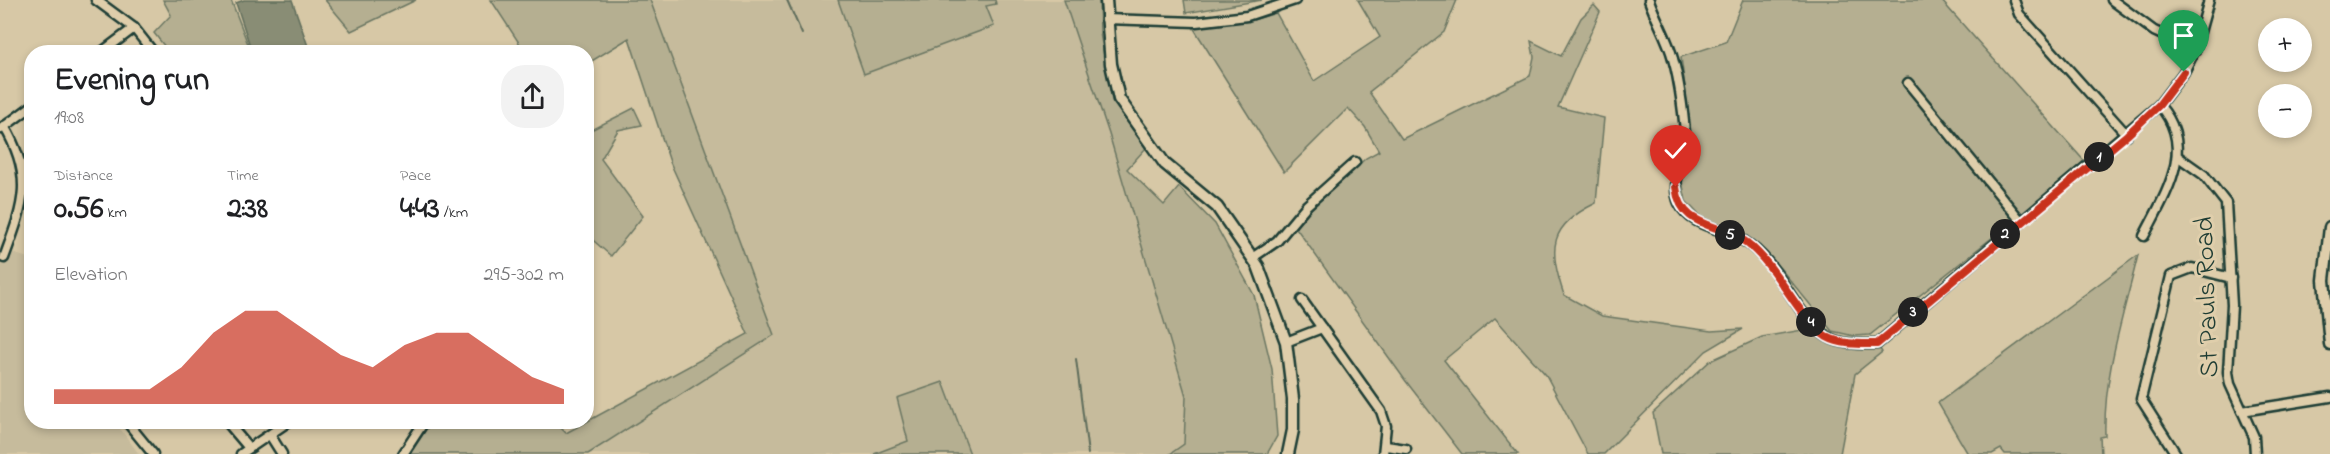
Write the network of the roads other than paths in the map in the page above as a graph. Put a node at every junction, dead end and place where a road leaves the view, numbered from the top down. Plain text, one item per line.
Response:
1 (96, 0) edge
2 (1106, 0) edge
3 (1295, 0) edge
4 (1649, 0) edge
5 (2014, 0) edge
6 (2112, 0) edge
7 (2209, 0) edge
8 (1106, 19) junction
9 (134, 28) junction
10 (111, 45) edge
11 (147, 45) edge
12 (2195, 50) junction
13 (1908, 83) dead end
14 (2159, 105) junction
15 (24, 112) edge
16 (2, 128) edge
17 (2127, 135) junction
18 (2177, 156) junction
19 (1355, 162) dead end
20 (24, 177) edge
21 (24, 211) edge
22 (2021, 221) junction
23 (2330, 227) edge
24 (2144, 236) dead end
25 (4, 258) dead end
26 (1252, 258) junction
27 (2231, 278) junction
28 (1302, 300) dead end
29 (2328, 318) edge
30 (1322, 328) junction
31 (1286, 342) junction
32 (2330, 344) edge
33 (2330, 397) edge
34 (2242, 411) junction
35 (133, 429) edge
36 (233, 429) edge
37 (278, 429) edge
38 (419, 429) edge
39 (270, 435) junction
40 (249, 448) junction
41 (1406, 449) dead end
42 (1385, 450) edge
43 (153, 454) edge
44 (241, 454) edge
45 (282, 454) edge
46 (402, 454) edge
47 (1288, 454) edge
48 (2176, 454) edge
49 (2254, 454) edge

1 - 9 street
2 - 8 street
3 - 8 street
4 - 22 street
5 - 17 street
6 - 12 street
7 - 12 street
8 - 26 street
9 - 10 street
9 - 11 street
12 - 14 street
13 - 22 street
14 - 17 street
14 - 18 street
15 - 16 street
16 - 20 street
17 - 22 street
18 - 24 street
18 - 27 street, St Pauls Road
19 - 26 street
21 - 25 street
23 - 29 street
26 - 31 street
27 - 34 street, St Pauls Road
27 - 48 street
28 - 30 street
29 - 32 street
30 - 31 street
30 - 42 street
31 - 47 street
33 - 34 street
34 - 49 street, St Pauls Road
35 - 43 street
36 - 40 street
37 - 39 street
38 - 46 street
39 - 40 street
39 - 45 street
40 - 44 street
41 - 42 street

